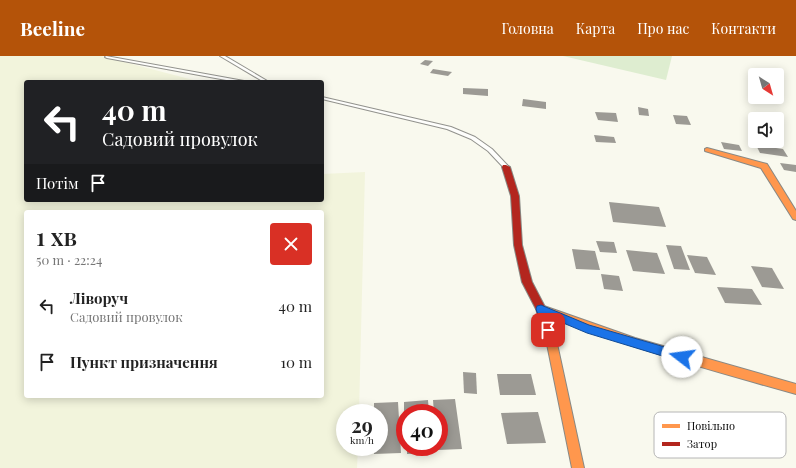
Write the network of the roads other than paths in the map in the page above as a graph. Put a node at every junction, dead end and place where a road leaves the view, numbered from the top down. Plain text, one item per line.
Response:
1 (107, 56) edge
2 (113, 56) edge
3 (222, 56) edge
4 (233, 80) edge
5 (264, 80) edge
6 (324, 98) edge
7 (707, 150) dead end
8 (506, 167) joint
9 (796, 217) edge
10 (541, 309) junction
11 (796, 389) edge
12 (578, 468) edge

1 - 2 lane
1 - 4 lane
3 - 5 lane
6 - 8 lane
7 - 9 street
8 - 10 street
10 - 11 street
10 - 12 street

